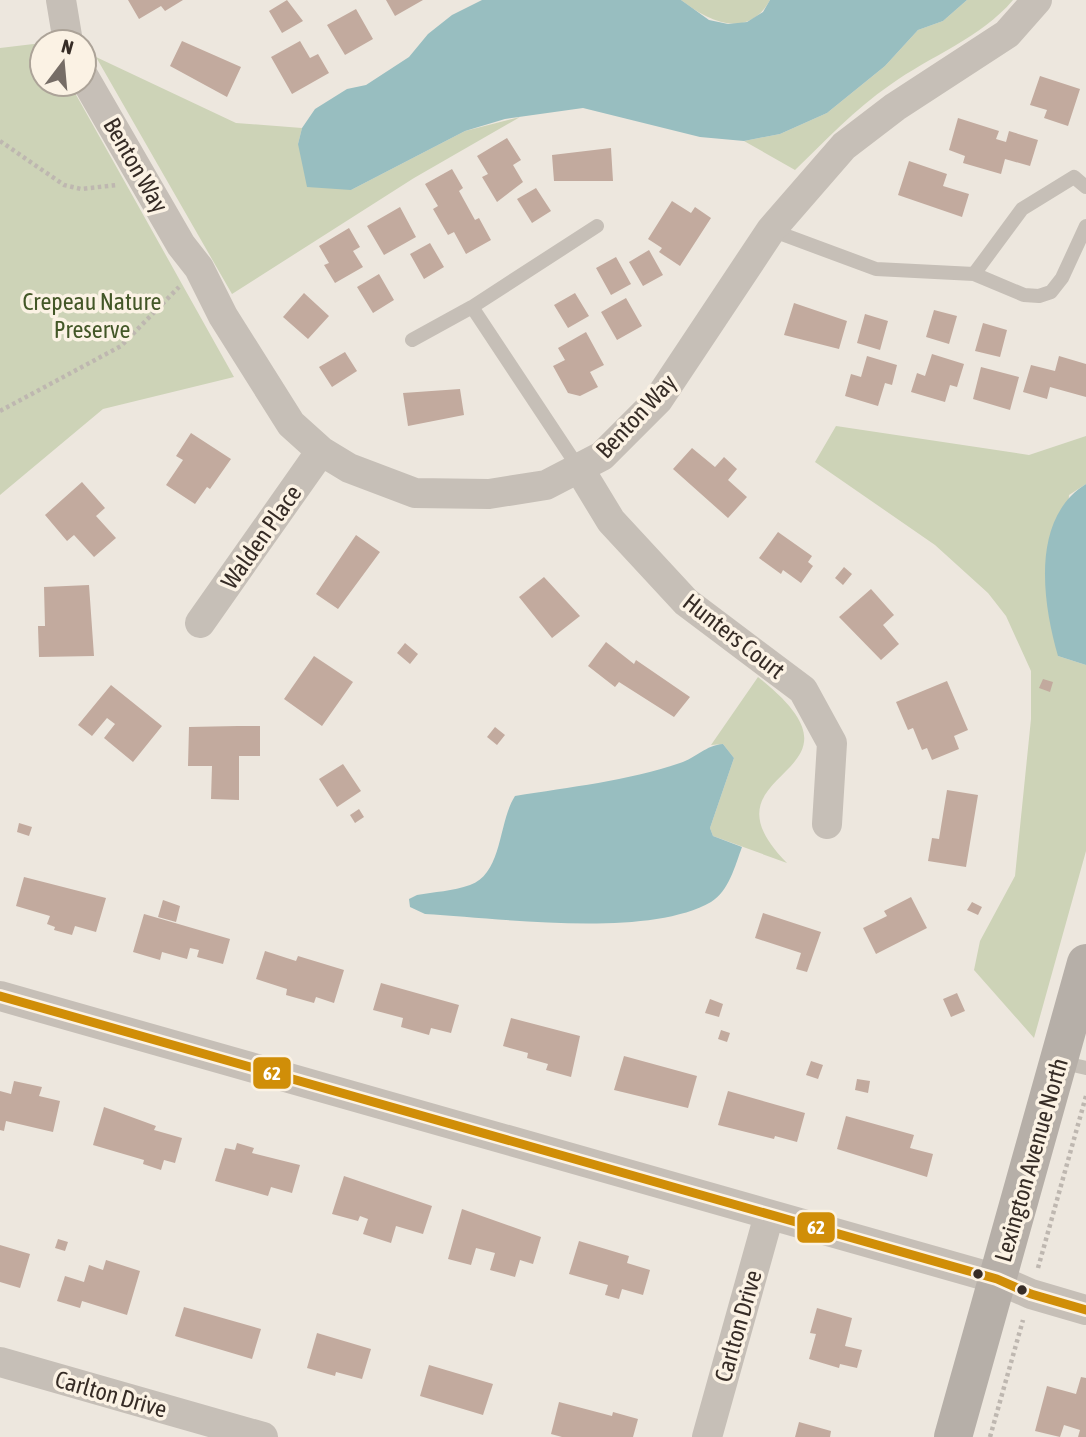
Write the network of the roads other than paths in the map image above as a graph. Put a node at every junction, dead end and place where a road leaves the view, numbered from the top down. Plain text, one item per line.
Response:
1 (61, 0) edge
2 (1037, 0) edge
3 (66, 28) edge
4 (97, 98) edge
5 (1086, 187) edge
6 (597, 226) dead end
7 (1086, 226) edge
8 (771, 230) junction
9 (974, 274) junction
10 (472, 307) junction
11 (412, 340) dead end
12 (321, 451) junction
13 (580, 470) junction
14 (200, 623) dead end
15 (827, 824) dead end
16 (1086, 963) edge
17 (0, 996) edge
18 (1072, 1065) edge
19 (769, 1215) junction
20 (997, 1279) junction
21 (1086, 1310) edge
22 (0, 1362) edge
23 (263, 1437) edge
24 (706, 1437) edge
25 (953, 1437) edge

1 - 3 street
2 - 8 street, Benton Way
4 - 12 street, Benton Way
5 - 9 lane
6 - 10 lane
7 - 9 lane
8 - 9 lane
8 - 13 street, Benton Way
10 - 11 lane
10 - 13 lane
12 - 13 street, Benton Way
12 - 14 street, Walden Place
13 - 15 street, Hunters Court
16 - 18 main road, Lexington Avenue North
17 - 19 street
18 - 20 main road, Lexington Avenue North
19 - 20 street
19 - 24 street, Carlton Drive
20 - 21 street
20 - 25 main road, Lexington Avenue North
22 - 23 street, Carlton Drive

